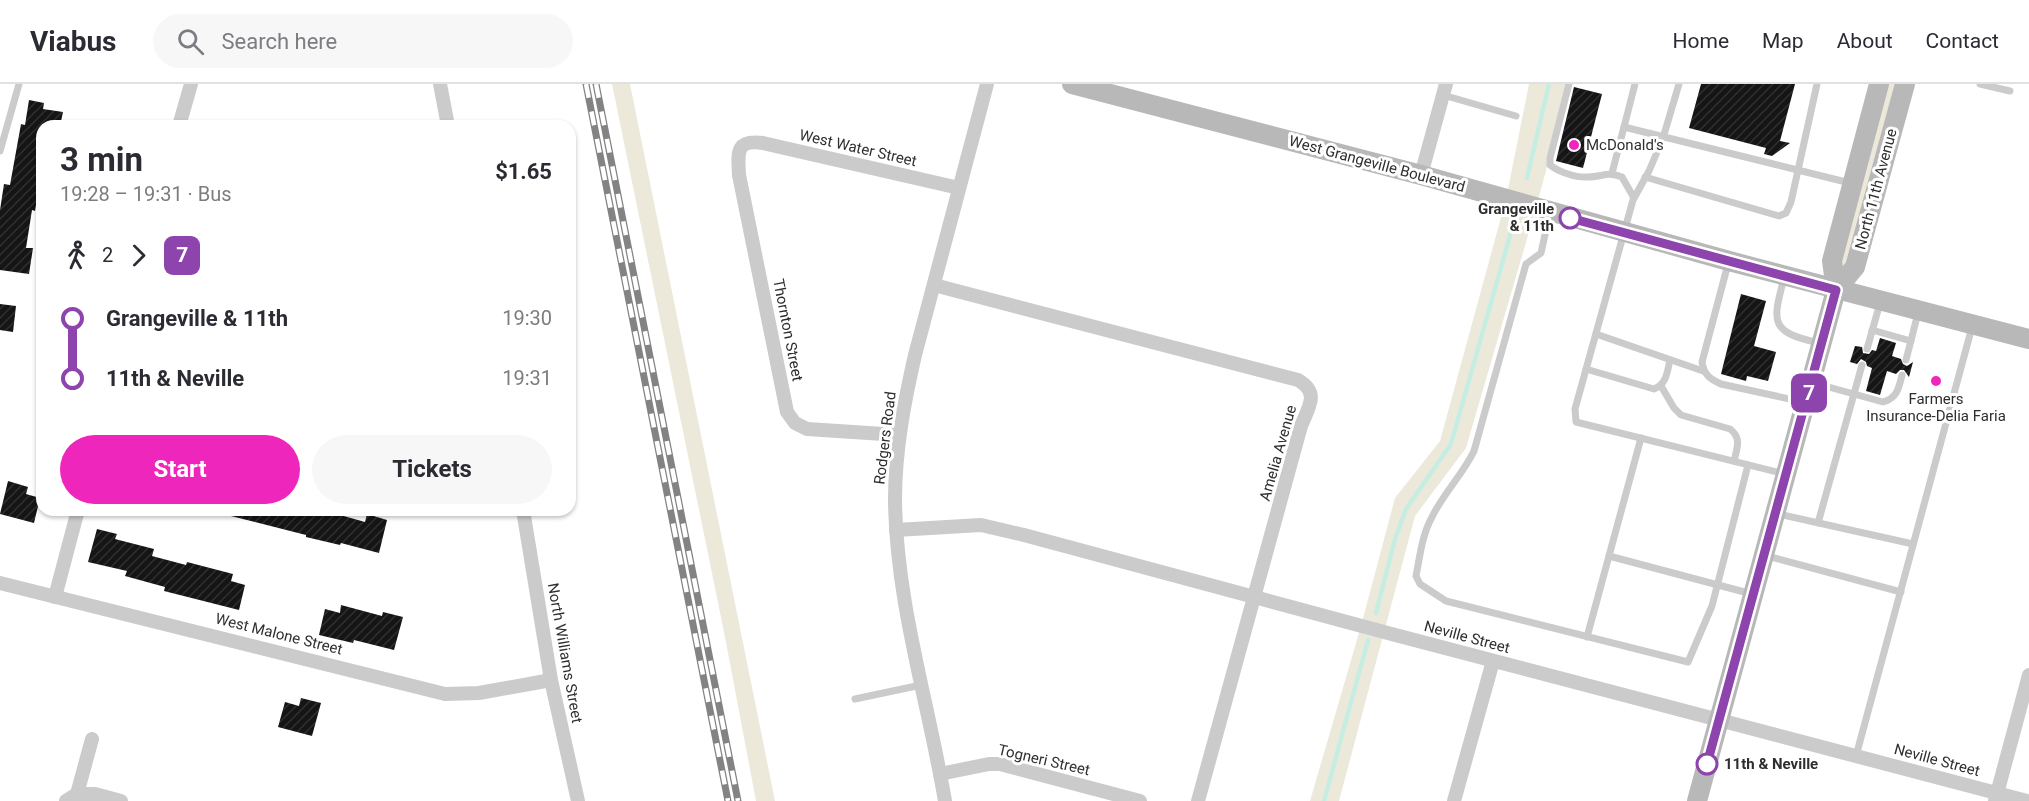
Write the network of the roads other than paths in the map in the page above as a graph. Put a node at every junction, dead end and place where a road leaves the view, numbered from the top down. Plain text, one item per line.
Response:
1 (19, 84) edge
2 (191, 84) edge
3 (440, 84) edge
4 (987, 84) edge
5 (1072, 84) edge
6 (1569, 84) edge
7 (1635, 84) edge
8 (1679, 84) edge
9 (1817, 84) edge
10 (1879, 84) edge
11 (1905, 84) edge
12 (1980, 84) edge
13 (1444, 90) edge
14 (2010, 91) dead end
15 (1516, 116) dead end
16 (181, 120) edge
17 (447, 120) edge
18 (1624, 127) junction
19 (1663, 138) junction
20 (749, 141) joint
21 (0, 151) edge
22 (1797, 170) junction
23 (1612, 173) junction
24 (1421, 175) junction
25 (1645, 177) junction
26 (1852, 184) junction
27 (959, 189) junction
28 (1634, 198) junction
29 (1550, 212) junction
30 (1624, 233) junction
31 (1729, 261) junction
32 (1785, 276) junction
33 (934, 285) junction
34 (1836, 290) junction
35 (1881, 301) junction
36 (1919, 311) junction
37 (1972, 325) junction
38 (1872, 330) junction
39 (1596, 334) junction
40 (2029, 339) edge
41 (1911, 341) junction
42 (1822, 344) junction
43 (1867, 349) dead end
44 (1670, 360) junction
45 (1906, 360) dead end
46 (1862, 365) dead end
47 (1586, 369) junction
48 (1704, 371) junction
49 (1902, 375) dead end
50 (1812, 382) junction
51 (1661, 386) junction
52 (1854, 395) junction
53 (1806, 403) junction
54 (899, 435) junction
55 (1641, 438) junction
56 (1734, 461) junction
57 (1748, 465) junction
58 (1786, 474) junction
59 (1776, 513) junction
60 (76, 516) edge
61 (524, 516) edge
62 (1818, 522) junction
63 (896, 530) junction
64 (1913, 544) junction
65 (1764, 555) junction
66 (1609, 556) junction
67 (0, 583) edge
68 (1717, 585) junction
69 (1901, 592) junction
70 (1754, 594) junction
71 (55, 597) junction
72 (1255, 597) junction
73 (1587, 636) junction
74 (1493, 661) junction
75 (2029, 675) edge
76 (551, 680) junction
77 (921, 685) junction
78 (855, 699) dead end
79 (1719, 720) junction
80 (92, 739) dead end
81 (1856, 756) junction
82 (940, 774) junction
83 (71, 797) edge
84 (1996, 797) edge
85 (121, 801) edge
86 (578, 801) edge
87 (945, 801) edge
88 (1140, 801) edge
89 (1198, 801) edge
90 (1454, 801) edge
91 (1697, 801) edge
92 (2027, 801) edge

1 - 21 lane
2 - 16 street
3 - 17 street
4 - 27 street, Rodgers Road
5 - 24 main road, West Grangeville Boulevard
6 - 23 lane
7 - 18 lane
8 - 19 lane
9 - 22 lane
10 - 26 main road, North 11th Avenue
11 - 34 main road, North 11th Avenue
12 - 14 lane
13 - 15 lane
13 - 24 street
18 - 19 lane
18 - 23 lane
19 - 22 lane
19 - 25 lane
20 - 27 street, West Water Street
20 - 54 street, Thornton Street
22 - 25 lane
22 - 26 lane
23 - 28 lane
24 - 29 main road, West Grangeville Boulevard
25 - 28 lane
26 - 34 main road, North 11th Avenue
27 - 33 street, Rodgers Road
28 - 30 lane
29 - 30 main road, West Grangeville Boulevard
29 - 73 lane
30 - 31 main road, West Grangeville Boulevard
30 - 39 lane
31 - 32 main road, West Grangeville Boulevard
31 - 48 lane
32 - 34 main road, West Grangeville Boulevard
32 - 42 lane
33 - 54 street, Rodgers Road
33 - 72 street, Amelia Avenue
34 - 35 main road, West Grangeville Boulevard
34 - 42 main road, North 11th Avenue
35 - 36 main road, West Grangeville Boulevard
35 - 38 lane
36 - 37 main road, West Grangeville Boulevard
36 - 41 lane
37 - 40 main road, West Grangeville Boulevard
37 - 64 lane
38 - 41 lane
38 - 43 lane
39 - 44 lane
39 - 47 lane
41 - 45 lane
42 - 50 main road, North 11th Avenue
44 - 48 lane
44 - 51 lane
46 - 52 lane
47 - 51 lane
47 - 55 lane
48 - 53 lane
49 - 52 lane
50 - 52 lane
50 - 53 main road, North 11th Avenue
51 - 56 lane
52 - 62 lane
53 - 58 main road, North 11th Avenue
54 - 63 street, Rodgers Road
55 - 56 lane
55 - 66 lane
56 - 57 lane
57 - 58 lane
57 - 68 lane
58 - 59 main road, North 11th Avenue
59 - 62 lane
59 - 65 main road, North 11th Avenue
60 - 71 street
61 - 76 street, North Williams Street
62 - 64 lane
63 - 72 street, Neville Street
63 - 77 street, Rodgers Road
64 - 69 lane
65 - 69 lane
65 - 70 main road, North 11th Avenue
66 - 68 lane
66 - 73 lane
67 - 71 street, West Malone Street
68 - 70 lane
68 - 73 lane
69 - 81 lane
70 - 79 main road, North 11th Avenue
71 - 76 street, West Malone Street
72 - 74 street, Neville Street
72 - 89 street, Amelia Avenue
74 - 79 street, Neville Street
74 - 90 street
75 - 84 street
76 - 86 street, North Williams Street
77 - 78 lane
77 - 82 street, Rodgers Road
79 - 81 street, Neville Street
79 - 91 main road, North 11th Avenue
80 - 83 street
81 - 84 street, Neville Street
82 - 87 street, Rodgers Road
82 - 88 street, Togneri Street
83 - 85 street
84 - 92 street, Neville Street

